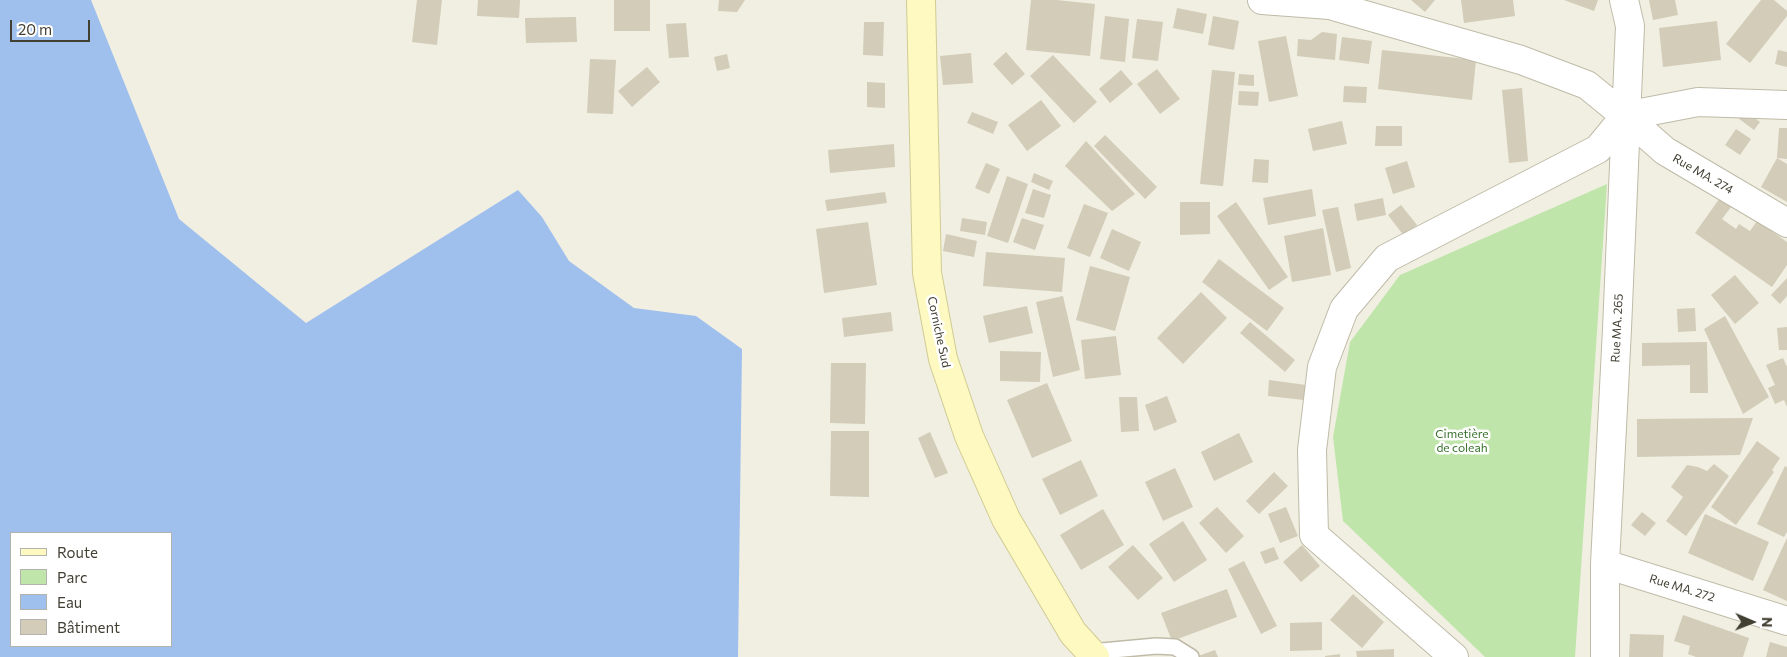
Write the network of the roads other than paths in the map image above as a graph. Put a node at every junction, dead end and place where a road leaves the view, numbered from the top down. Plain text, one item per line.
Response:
1 (920, 0) edge
2 (1262, 0) edge
3 (1624, 0) edge
4 (1330, 2) edge
5 (1786, 104) edge
6 (1625, 116) junction
7 (1787, 223) edge
8 (1605, 564) junction
9 (1787, 621) edge
10 (1093, 654) edge
11 (1191, 657) edge
12 (1454, 657) edge
13 (1605, 657) edge

1 - 10 main road, Corniche Sud
2 - 4 street, Rue MA. 274
3 - 6 street, Rue MA. 265
4 - 6 street, Rue MA. 274
5 - 6 street
6 - 7 street, Rue MA. 274
6 - 8 street, Rue MA. 265
6 - 12 street
8 - 9 street, Rue MA. 272
8 - 13 street, Rue MA. 265
10 - 11 lane

